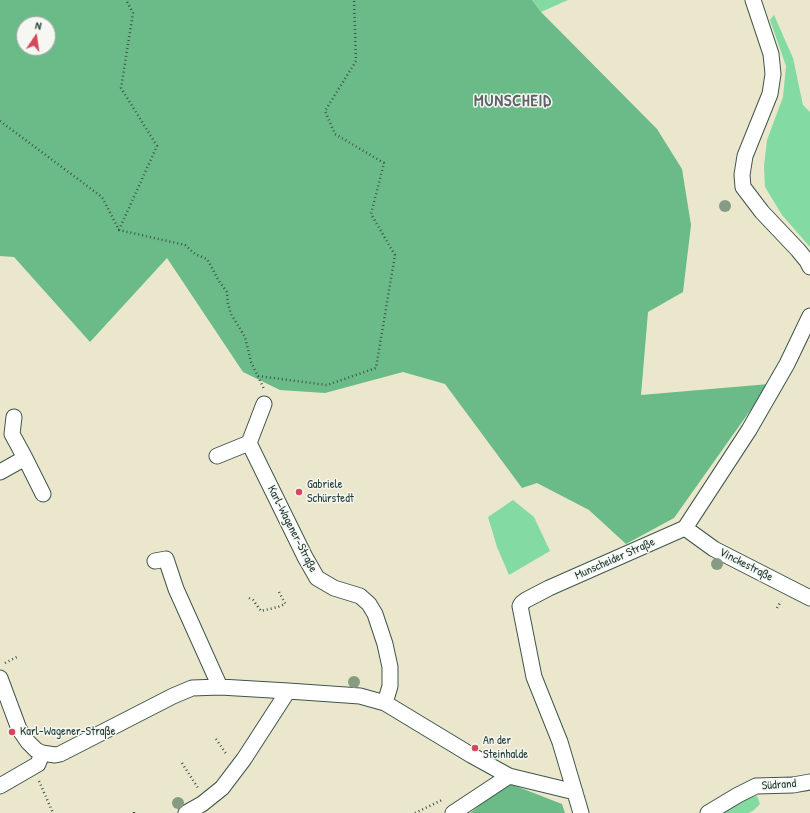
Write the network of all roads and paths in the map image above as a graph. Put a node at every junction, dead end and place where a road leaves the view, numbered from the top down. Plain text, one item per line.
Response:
1 (126, 0) edge
2 (354, 0) edge
3 (753, 0) edge
4 (0, 121) edge
5 (119, 230) junction
6 (810, 267) edge
7 (810, 316) edge
8 (258, 376) junction
9 (264, 404) joint
10 (14, 417) dead end
11 (249, 443) junction
12 (217, 456) dead end
13 (25, 458) junction
14 (0, 472) edge
15 (43, 494) dead end
16 (685, 528) junction
17 (155, 560) dead end
18 (280, 593) dead end
19 (249, 598) dead end
20 (810, 598) edge
21 (19, 656) dead end
22 (0, 666) edge
23 (0, 678) edge
24 (220, 687) junction
25 (288, 691) junction
26 (385, 703) junction
27 (42, 754) junction
28 (182, 763) dead end
29 (33, 767) junction
30 (509, 776) junction
31 (810, 782) edge
32 (0, 786) edge
33 (575, 792) junction
34 (207, 800) junction
35 (54, 813) edge
36 (186, 813) edge
37 (453, 813) edge
38 (581, 813) edge
39 (708, 813) edge

1 - 5 path
2 - 8 path
3 - 6 street
4 - 5 path
5 - 8 path
7 - 16 street
8 - 9 path
9 - 11 street
10 - 13 street
11 - 12 street
11 - 26 street, Karl-Wagener-Straße
13 - 14 street
13 - 15 street
16 - 20 street, Vinckestraße
16 - 33 street, Munscheider Straße
17 - 24 street
18 - 19 path
21 - 22 path
23 - 27 street
24 - 25 street
24 - 27 street
25 - 26 street
25 - 34 street
26 - 30 street
27 - 29 street
28 - 34 path
29 - 32 street
29 - 35 path
30 - 33 street
30 - 37 street
31 - 39 street, Südrand
33 - 38 street, Munscheider Straße
34 - 36 street

